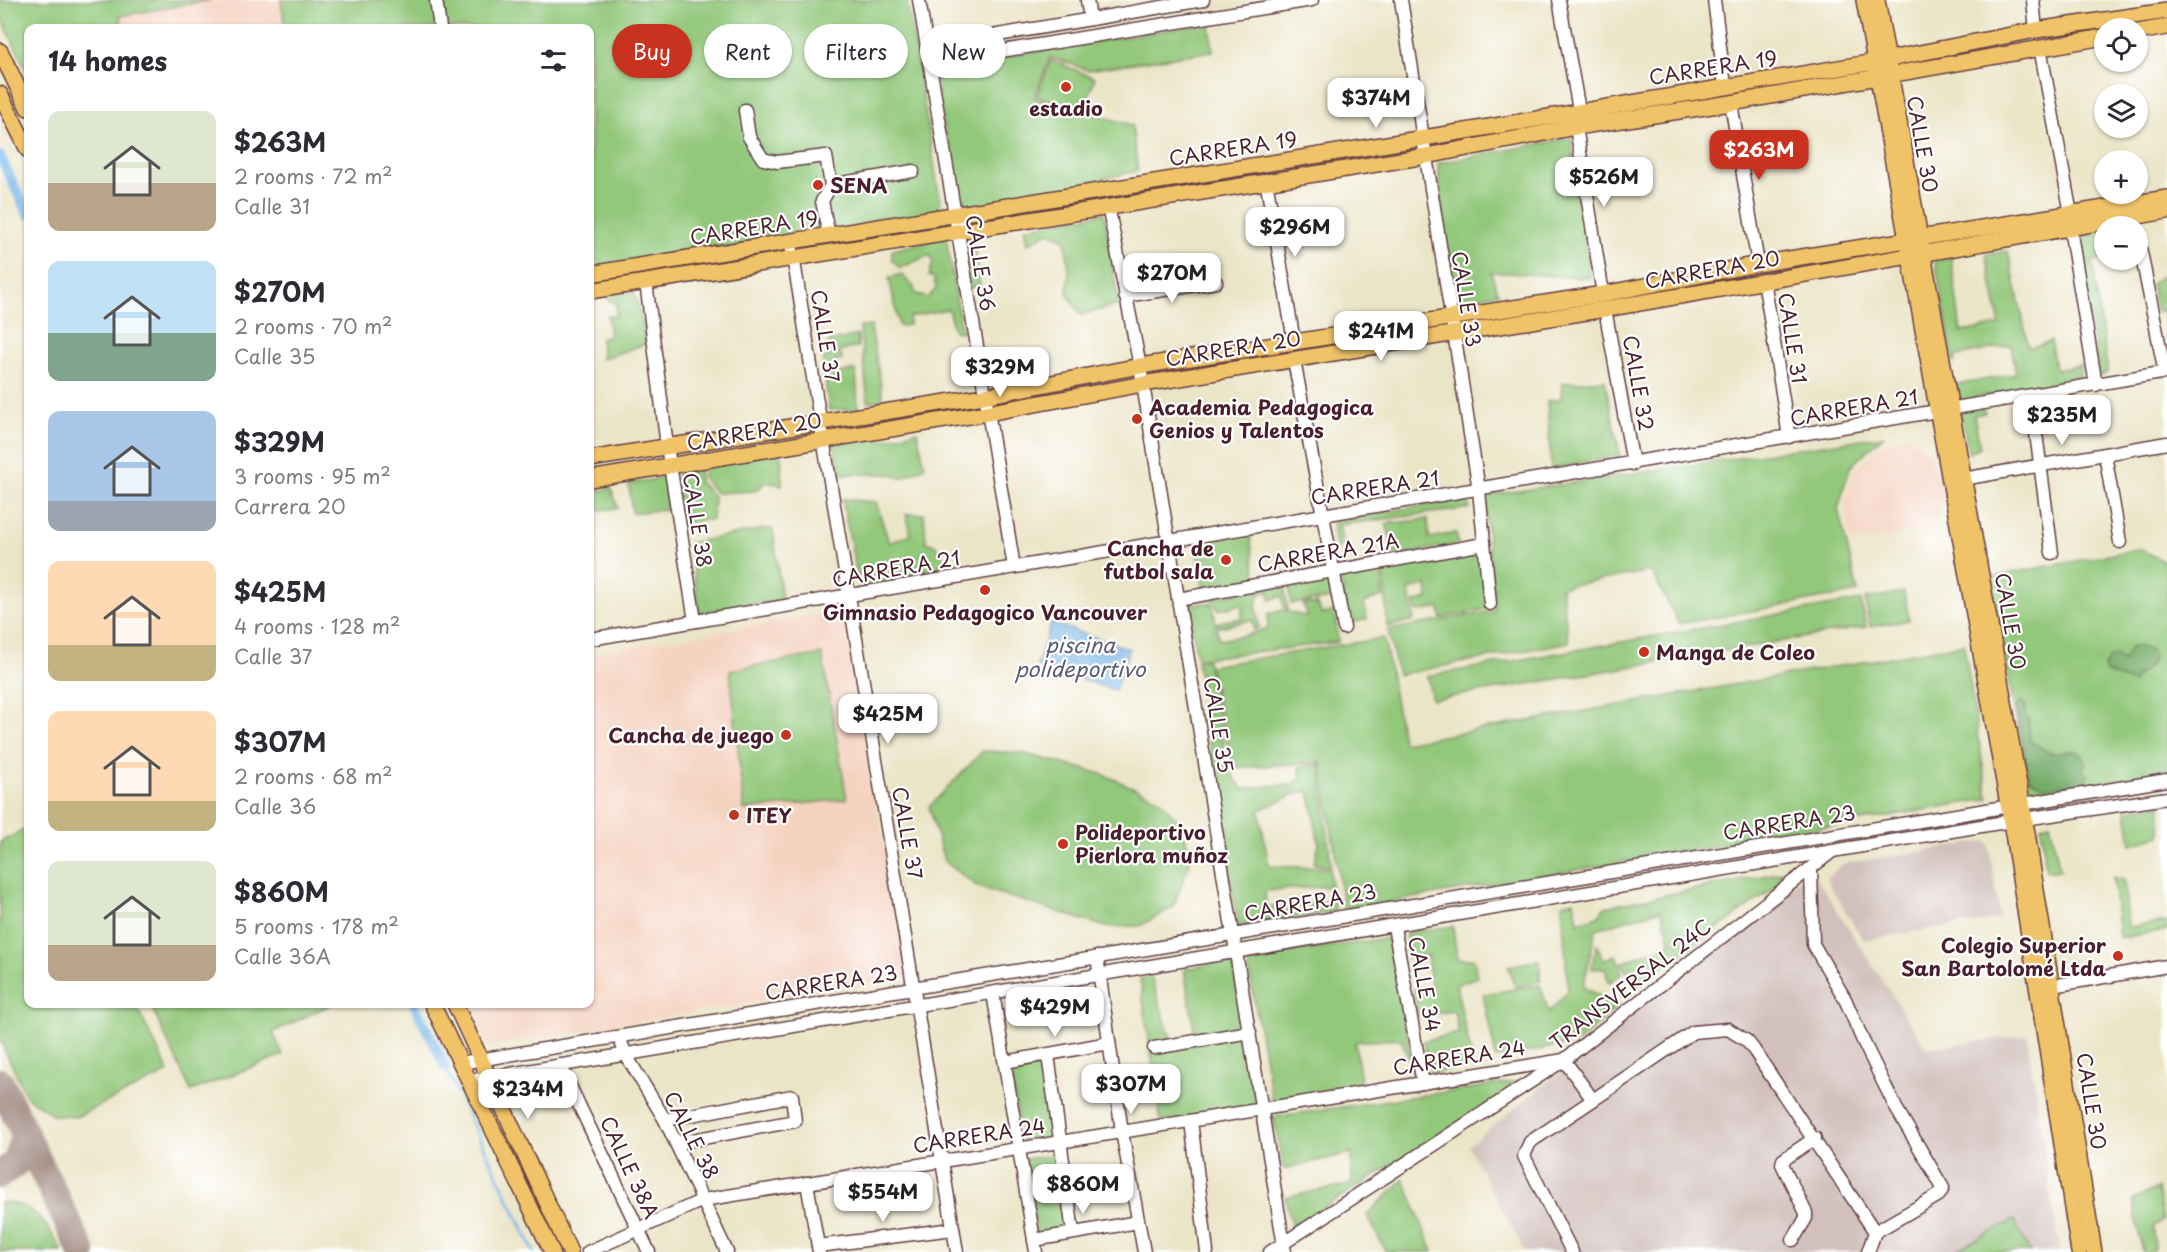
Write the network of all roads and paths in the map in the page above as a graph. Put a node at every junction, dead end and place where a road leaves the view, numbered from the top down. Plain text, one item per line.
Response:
1 (436, 0) edge
2 (919, 0) edge
3 (1087, 0) edge
4 (1203, 0) edge
5 (1312, 0) edge
6 (1401, 0) edge
7 (1559, 0) edge
8 (1714, 0) edge
9 (1864, 0) edge
10 (1877, 0) edge
11 (2032, 0) edge
12 (2167, 10) edge
13 (1090, 19) junction
14 (439, 24) edge
15 (923, 24) edge
16 (2167, 27) edge
17 (2036, 30) junction
18 (2148, 30) edge
19 (1006, 33) edge
20 (2094, 39) edge
21 (2040, 47) junction
22 (1006, 50) edge
23 (0, 51) edge
24 (1882, 69) junction
25 (931, 78) edge
26 (1725, 86) junction
27 (0, 94) edge
28 (24, 100) edge
29 (1731, 103) junction
30 (745, 110) dead end
31 (1579, 110) junction
32 (1576, 127) junction
33 (1424, 138) junction
34 (24, 142) edge
35 (1426, 156) junction
36 (913, 171) dead end
37 (1266, 180) junction
38 (831, 185) junction
39 (2167, 198) edge
40 (1108, 206) junction
41 (2167, 211) edge
42 (954, 216) junction
43 (2148, 217) edge
44 (2071, 221) junction
45 (2094, 221) edge
46 (956, 234) junction
47 (829, 236) junction
48 (1912, 239) junction
49 (791, 243) junction
50 (1915, 255) junction
51 (794, 260) junction
52 (1758, 264) junction
53 (2145, 270) edge
54 (594, 273) edge
55 (1764, 280) junction
56 (646, 282) junction
57 (1216, 282) dead end
58 (594, 290) edge
59 (1125, 296) junction
60 (1604, 302) junction
61 (1451, 326) junction
62 (1294, 341) junction
63 (1294, 360) junction
64 (1140, 366) junction
65 (2166, 373) edge
66 (1143, 384) junction
67 (2096, 385) junction
68 (984, 396) junction
69 (2031, 396) junction
70 (1943, 411) junction
71 (987, 413) junction
72 (820, 421) junction
73 (1789, 437) junction
74 (823, 441) junction
75 (2167, 443) edge
76 (666, 446) junction
77 (2105, 454) junction
78 (594, 458) edge
79 (1633, 464) junction
80 (2042, 465) junction
81 (670, 466) junction
82 (594, 478) edge
83 (1963, 479) junction
84 (1479, 490) junction
85 (1323, 516) junction
86 (1169, 541) junction
87 (2120, 542) dead end
88 (1484, 544) junction
89 (2052, 553) dead end
90 (1014, 567) junction
91 (1333, 571) junction
92 (848, 596) junction
93 (1178, 598) junction
94 (1490, 604) dead end
95 (695, 621) junction
96 (1344, 628) dead end
97 (594, 638) edge
98 (2167, 780) edge
99 (2167, 798) edge
100 (2015, 803) junction
101 (2018, 820) junction
102 (1853, 831) junction
103 (1831, 852) junction
104 (1811, 870) junction
105 (1394, 927) junction
106 (1234, 934) junction
107 (1237, 952) junction
108 (1097, 957) junction
109 (2167, 966) edge
110 (1099, 975) junction
111 (2052, 986) junction
112 (914, 989) junction
113 (993, 993) junction
114 (917, 1007) junction
115 (434, 1008) edge
116 (457, 1008) edge
117 (1250, 1032) junction
118 (620, 1037) junction
119 (1109, 1043) junction
120 (1154, 1048) dead end
121 (626, 1055) junction
122 (1048, 1055) junction
123 (482, 1060) junction
124 (1564, 1060) junction
125 (1005, 1062) junction
126 (460, 1064) junction
127 (560, 1065) junction
128 (490, 1077) junction
129 (468, 1081) junction
130 (1423, 1083) junction
131 (1593, 1100) junction
132 (1262, 1109) junction
133 (665, 1120) junction
134 (1191, 1121) junction
135 (1122, 1132) junction
136 (1815, 1138) junction
137 (1060, 1142) junction
138 (676, 1143) junction
139 (1020, 1149) junction
140 (942, 1161) junction
141 (807, 1183) junction
142 (703, 1200) junction
143 (1138, 1222) junction
144 (638, 1228) junction
145 (953, 1229) junction
146 (1073, 1232) junction
147 (1875, 1232) junction
148 (1793, 1240) dead end
149 (1035, 1246) edge
150 (1284, 1248) edge
151 (818, 1249) edge
152 (552, 1252) edge
153 (570, 1252) edge
154 (588, 1252) edge
155 (649, 1252) edge
156 (727, 1252) edge
157 (957, 1252) edge
158 (1144, 1252) edge
159 (1207, 1252) edge
160 (1270, 1252) edge
161 (1572, 1252) edge
162 (1868, 1252) edge
163 (2079, 1252) edge
164 (2094, 1252) edge

1 - 14 street
2 - 15 street, CALLE 36
3 - 13 street
4 - 13 street
5 - 22 street
6 - 33 street, CALLE 33
7 - 31 street
8 - 26 street
9 - 24 main road, CALLE 30
10 - 24 main road, CALLE 30
11 - 17 street
12 - 17 main road, CARRERA 19
13 - 19 street
16 - 18 main road
17 - 24 main road, CARRERA 19
20 - 21 main road, CARRERA 19
21 - 24 main road, CARRERA 19
21 - 44 street
23 - 28 main road
24 - 26 main road, CARRERA 19
24 - 29 main road, CARRERA 19
24 - 48 main road, CALLE 30
25 - 42 street, CALLE 36
26 - 31 main road, CARRERA 19
27 - 34 main road
29 - 32 main road, CARRERA 19
29 - 52 street
30 - 38 street
31 - 33 main road, CARRERA 19
32 - 35 main road, CARRERA 19
32 - 60 street, CALLE 32
33 - 35 street, CALLE 33
33 - 42 main road, CARRERA 19
35 - 37 main road, CARRERA 19
35 - 61 street, CALLE 33
36 - 38 street
37 - 40 main road, CARRERA 19
37 - 62 street
38 - 47 street
39 - 44 main road, CARRERA 20
40 - 46 main road, CARRERA 19
40 - 59 street, CALLE 35
41 - 43 main road, CARRERA 20
42 - 46 street, CALLE 36
42 - 47 main road, CARRERA 19
44 - 45 main road, CARRERA 20
44 - 48 main road, CARRERA 20
44 - 50 main road, CARRERA 20
44 - 67 street
46 - 51 main road, CARRERA 19
46 - 68 street, CALLE 36
47 - 49 main road, CARRERA 19
48 - 50 main road, CALLE 30
48 - 52 main road, CARRERA 20
49 - 51 street, CALLE 37
49 - 54 main road, CARRERA 19
50 - 55 main road, CARRERA 20
50 - 70 main road, CALLE 30
51 - 56 main road, CARRERA 19
51 - 72 street, CALLE 37
52 - 60 main road, CARRERA 20
53 - 65 street
55 - 60 main road, CARRERA 20
55 - 73 street, CALLE 31
56 - 58 main road, CARRERA 19
56 - 76 street, CALLE 38
57 - 59 street
59 - 64 street, CALLE 35
60 - 61 main road, CARRERA 20
60 - 79 street, CALLE 32
61 - 62 main road, CARRERA 20
61 - 63 main road, CARRERA 20
61 - 84 street, CALLE 33
62 - 64 main road, CARRERA 20
63 - 66 main road, CARRERA 20
63 - 85 street
64 - 66 street, CALLE 35
64 - 68 main road, CARRERA 20
65 - 67 street, CARRERA 21
66 - 71 main road, CARRERA 20
66 - 86 street, CALLE 35
67 - 69 street, CARRERA 21
68 - 71 street, CALLE 36
68 - 72 main road, CARRERA 20
69 - 70 street, CARRERA 21
69 - 80 street
70 - 73 street, CARRERA 21
70 - 83 main road, CALLE 30
70 - 100 main road, CALLE 30
71 - 74 main road, CARRERA 20
71 - 90 street, CALLE 36
72 - 74 street, CALLE 37
72 - 76 main road, CARRERA 20
73 - 79 street, CARRERA 21
74 - 81 main road, CARRERA 20
74 - 92 street, CALLE 37
75 - 77 street
76 - 78 main road, CARRERA 20
76 - 81 street, CALLE 38
77 - 80 street
77 - 87 street
79 - 84 street, CARRERA 21
80 - 83 street
80 - 89 street
81 - 82 main road, CARRERA 20
81 - 95 street, CALLE 38
83 - 100 main road, CALLE 30
84 - 85 street, CARRERA 21
84 - 88 street, CALLE 33
85 - 86 street, CARRERA 21
85 - 91 street
86 - 90 street, CARRERA 21
86 - 93 street, CALLE 35
88 - 91 street, CARRERA 21A
88 - 94 street, CALLE 33
90 - 92 street, CARRERA 21
91 - 93 street, CARRERA 21A
91 - 96 street
92 - 95 street, CARRERA 21
92 - 112 street, CALLE 37
93 - 106 street, CALLE 35
95 - 97 street, CARRERA 21
98 - 100 street, CARRERA 23
99 - 101 street, CARRERA 23
100 - 101 main road, CALLE 30
100 - 102 street, CARRERA 23
101 - 103 street, CARRERA 23
101 - 111 main road, CALLE 30
101 - 163 main road, CALLE 30
102 - 103 street, TRANSVERSAL 24C
102 - 106 street, CARRERA 23
103 - 104 street, TRANSVERSAL 24C
103 - 105 street, CARRERA 23
104 - 124 street, TRANSVERSAL 24C
104 - 147 street
105 - 107 street, CARRERA 23
105 - 130 street, CALLE 34
106 - 107 street, CALLE 35
106 - 108 street, CARRERA 23
107 - 110 street, CARRERA 23
107 - 117 street, CALLE 35
108 - 110 street
108 - 112 street, CARRERA 23
109 - 111 street
110 - 113 street, CARRERA 23
110 - 119 street
111 - 164 main road, CALLE 30
112 - 114 street, CALLE 37
112 - 118 street, CARRERA 23
113 - 114 street, CARRERA 23
113 - 125 street
114 - 121 street, CARRERA 23
114 - 140 street, CALLE 37
115 - 126 main road
116 - 123 main road
117 - 120 street
117 - 132 street, CALLE 35
118 - 121 street, CALLE 38
118 - 123 street, CARRERA 23
119 - 122 street
119 - 135 street
121 - 127 street, CARRERA 23
121 - 133 street, CALLE 38
122 - 125 street
122 - 137 street
123 - 126 street, CARRERA 23
123 - 128 main road
124 - 130 street, CARRERA 24
124 - 131 street
124 - 150 street, TRANSVERSAL 24C
125 - 139 street
126 - 129 main road
127 - 128 street, CARRERA 23
127 - 144 street, CALLE 38A
128 - 129 street, CARRERA 23
128 - 153 main road
129 - 152 main road
130 - 132 street, CARRERA 24
131 - 136 street
131 - 161 street
132 - 134 street, CARRERA 24
132 - 150 street, CALLE 35
133 - 138 street, CALLE 38
133 - 138 street
134 - 135 street, CARRERA 24
134 - 159 street
135 - 137 street, CARRERA 24
135 - 143 street
136 - 147 street
136 - 148 street
137 - 139 street, CARRERA 24
137 - 146 street
138 - 142 street, CALLE 38
139 - 140 street, CARRERA 24
139 - 149 street
140 - 141 street, CARRERA 24
140 - 145 street, CALLE 37
141 - 142 street, CARRERA 24
141 - 151 street
142 - 144 street, CARRERA 24
142 - 156 street, CALLE 38
143 - 146 street
143 - 158 street
144 - 154 street, CARRERA 24
144 - 155 street, CALLE 38A
145 - 151 street
145 - 157 street, CALLE 37
146 - 149 street
147 - 162 street
150 - 160 street, TRANSVERSAL 24C

